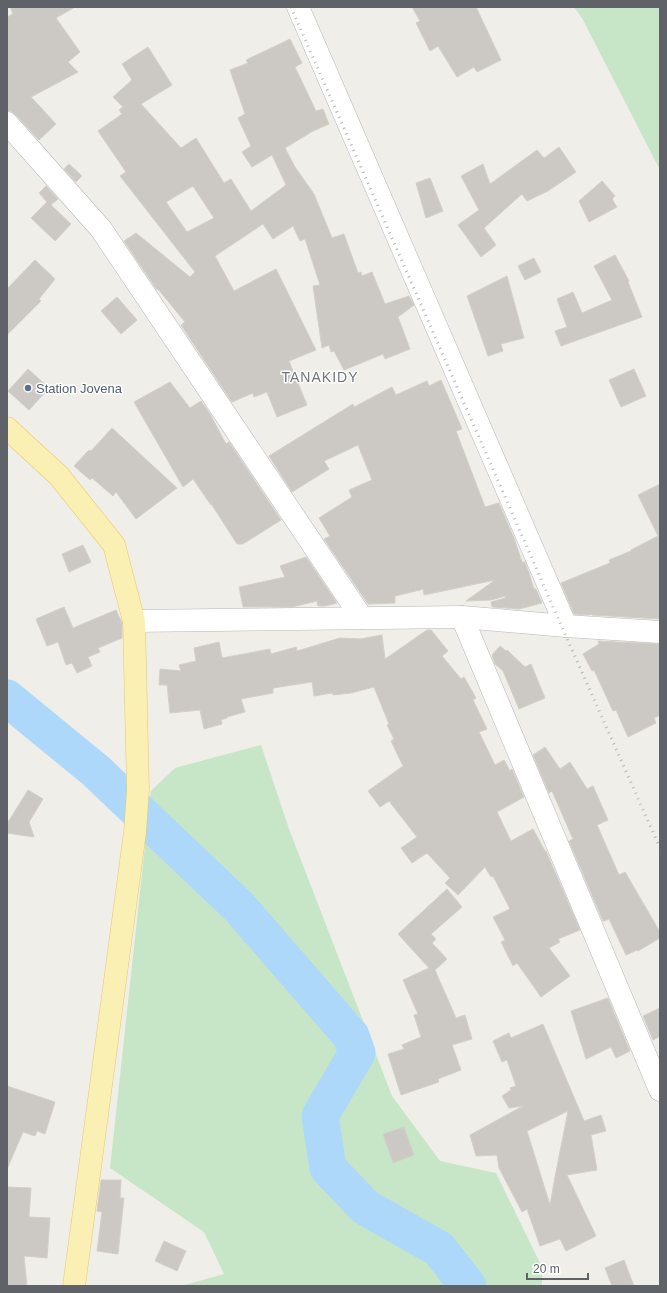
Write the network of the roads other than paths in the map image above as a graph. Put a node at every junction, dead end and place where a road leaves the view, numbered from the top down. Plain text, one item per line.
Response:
1 (298, 7) edge
2 (7, 123) edge
3 (7, 428) edge
4 (462, 617) junction
5 (362, 618) junction
6 (134, 621) junction
7 (566, 626) junction
8 (660, 632) edge
9 (660, 1090) edge
10 (74, 1286) edge

1 - 7 street
2 - 5 street
3 - 6 main road
4 - 5 street
4 - 7 street
4 - 9 street
5 - 6 street
6 - 10 main road
7 - 8 street

